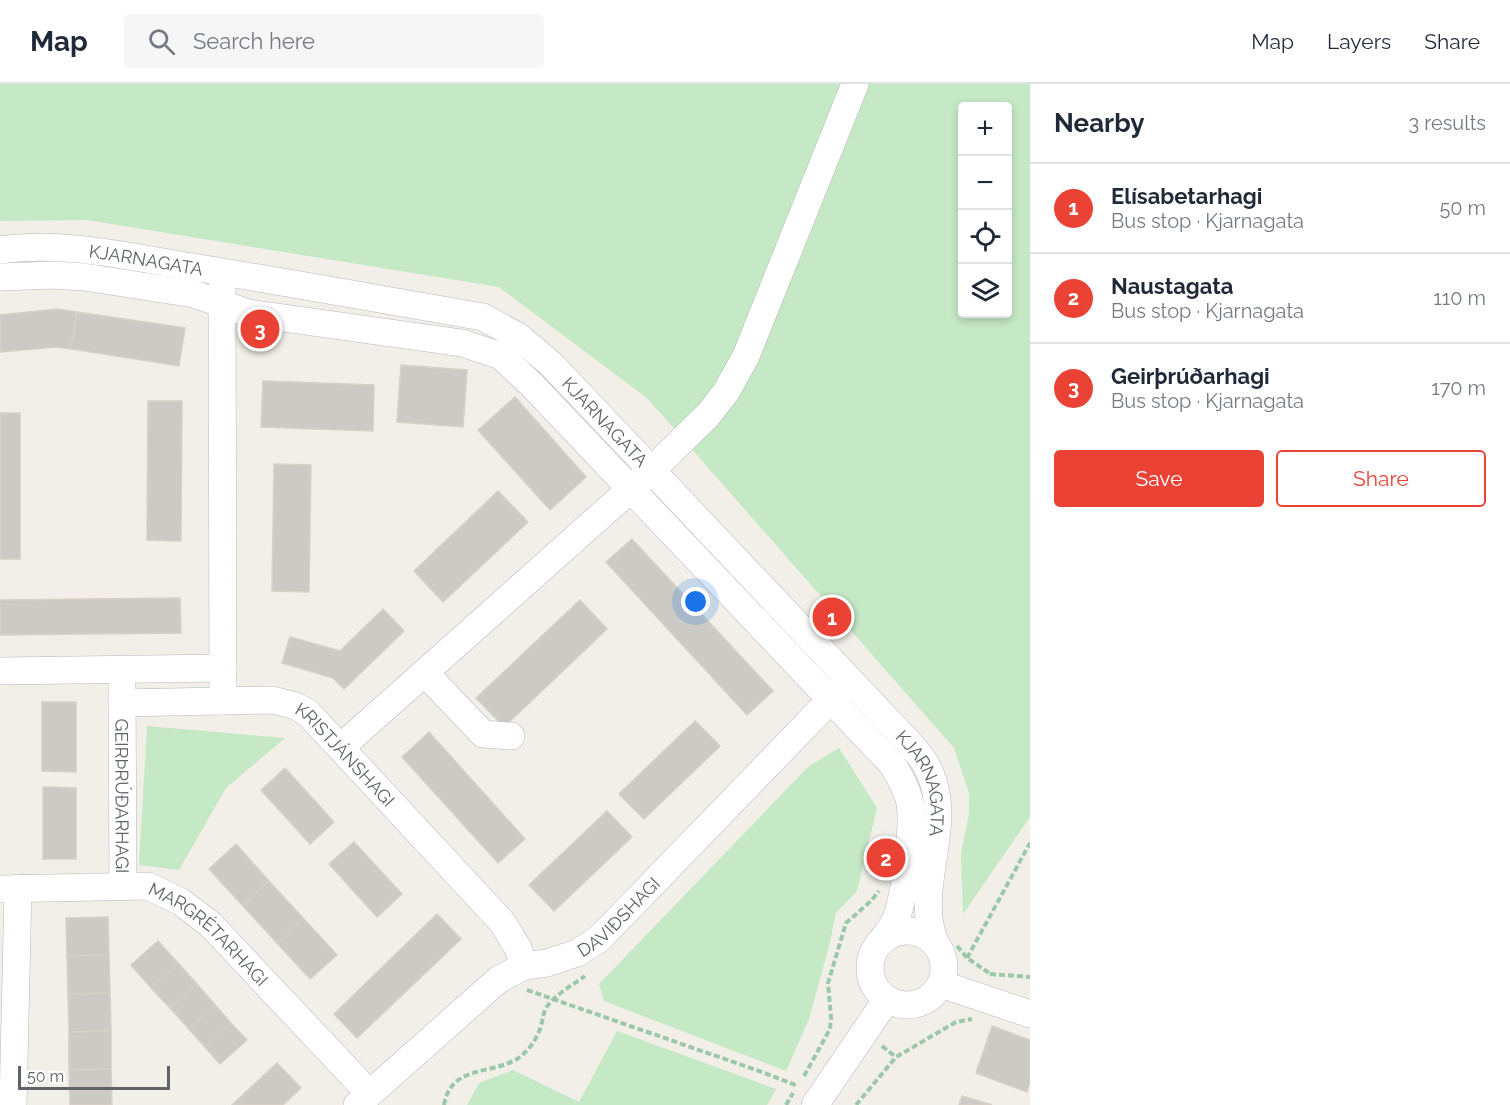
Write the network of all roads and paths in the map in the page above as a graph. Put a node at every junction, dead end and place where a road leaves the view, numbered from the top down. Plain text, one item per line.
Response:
1 (855, 84) edge
2 (0, 250) edge
3 (222, 272) junction
4 (0, 277) edge
5 (222, 303) junction
6 (652, 470) junction
7 (632, 489) junction
8 (223, 668) junction
9 (122, 670) junction
10 (0, 671) edge
11 (425, 673) junction
12 (849, 680) junction
13 (223, 701) junction
14 (831, 701) junction
15 (122, 703) junction
16 (511, 736) dead end
17 (341, 747) junction
18 (1030, 843) edge
19 (123, 887) junction
20 (9, 889) edge
21 (879, 890) dead end
22 (882, 940) junction
23 (944, 940) junction
24 (967, 958) junction
25 (524, 966) junction
26 (1030, 977) edge
27 (498, 980) junction
28 (941, 984) junction
29 (986, 986) junction
30 (887, 999) junction
31 (1030, 1014) edge
32 (806, 1096) edge
33 (363, 1099) edge
34 (9, 1102) edge
35 (786, 1105) edge
36 (856, 1105) edge

1 - 6 street
2 - 3 street, KJARNAGATA
3 - 5 street
3 - 6 street, KJARNAGATA
4 - 5 street, KJARNAGATA
5 - 7 street, KJARNAGATA
5 - 8 street
6 - 7 street
6 - 12 street, KJARNAGATA
7 - 11 street
7 - 14 street, KJARNAGATA
8 - 9 street
8 - 13 street
9 - 10 street
9 - 15 street
11 - 16 street
11 - 17 street
12 - 14 street, DAVIÐSHAGI
12 - 23 street, KJARNAGATA
13 - 15 street, KRISTJÁNSHAGI
13 - 17 street, KRISTJÁNSHAGI
14 - 22 street, KJARNAGATA
14 - 25 street, DAVIÐSHAGI
15 - 19 street, GEIRÞRÚÐARHAGI
17 - 25 street, KRISTJÁNSHAGI
18 - 24 path
19 - 20 street, MARGRÉTARHAGI
19 - 33 street, MARGRÉTARHAGI
20 - 34 street
21 - 32 path
22 - 23 street
22 - 30 street
23 - 24 path
23 - 28 street
24 - 29 path
25 - 27 street, DAVIÐSHAGI
26 - 29 path
27 - 32 path
27 - 33 street, DAVIÐSHAGI
28 - 29 street
28 - 30 street
29 - 31 street
29 - 36 path
30 - 32 street
32 - 35 path

